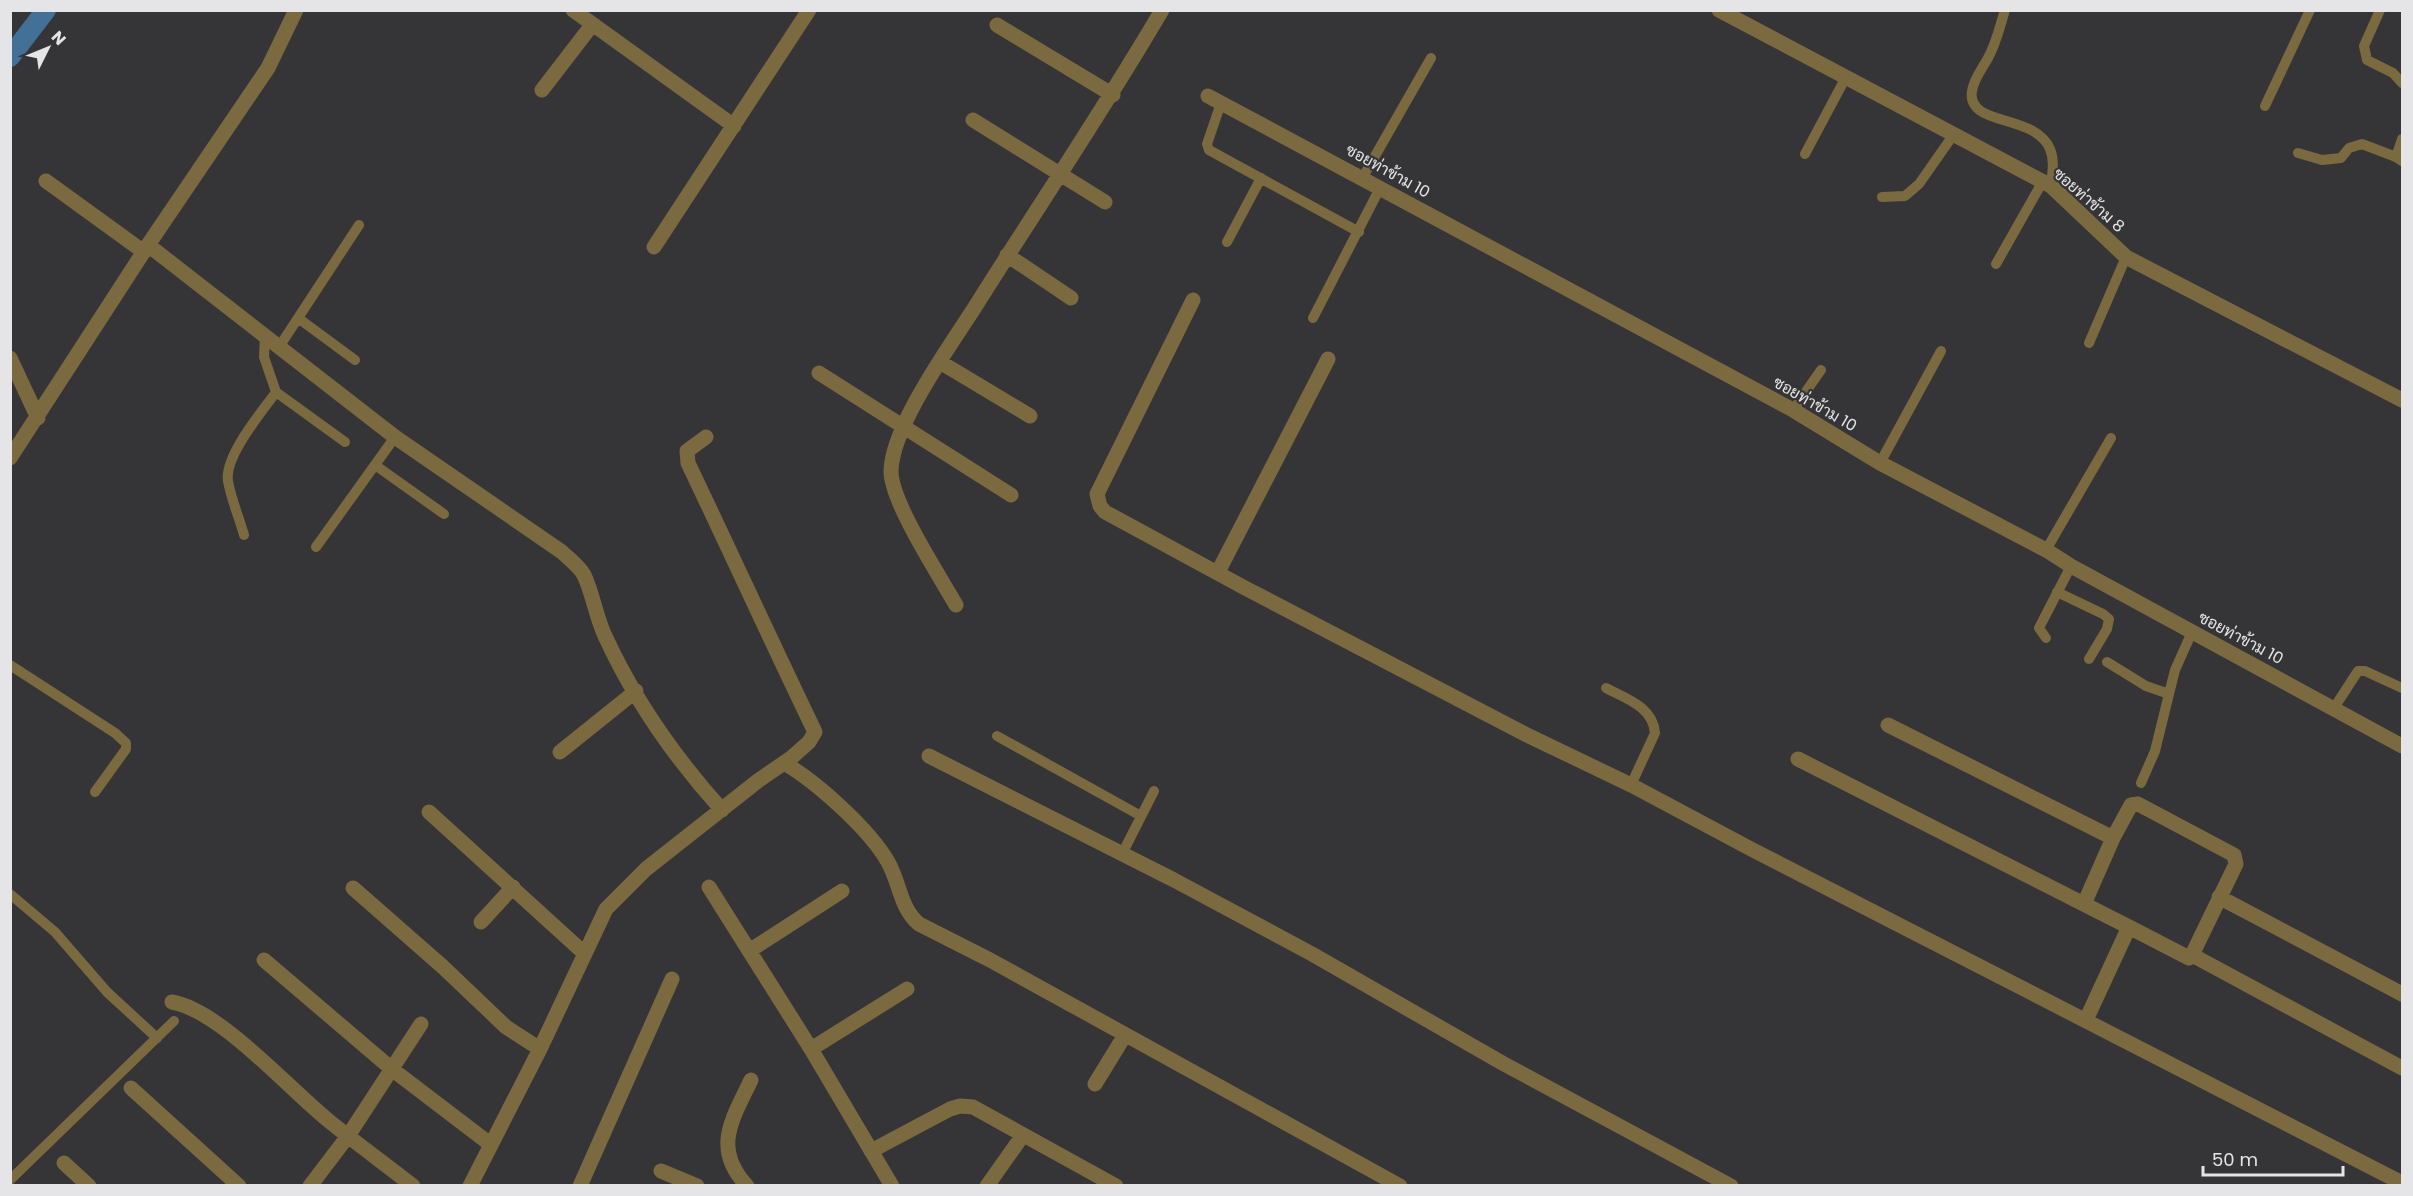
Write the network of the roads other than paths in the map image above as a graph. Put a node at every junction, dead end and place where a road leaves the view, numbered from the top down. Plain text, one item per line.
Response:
1 (296, 10) edge
2 (573, 10) edge
3 (809, 10) edge
4 (1162, 10) edge
5 (1719, 10) edge
6 (2006, 10) edge
7 (2310, 10) edge
8 (2380, 10) edge
9 (1741, 16) edge
10 (592, 25) junction
11 (998, 25) dead end
12 (1431, 58) dead end
13 (1846, 77) junction
14 (2403, 83) edge
15 (543, 90) dead end
16 (1113, 94) junction
17 (1215, 100) joint
18 (2265, 106) dead end
19 (973, 120) dead end
20 (734, 126) junction
21 (1954, 134) junction
22 (2403, 139) edge
23 (2298, 153) dead end
24 (1804, 154) dead end
25 (2399, 159) edge
26 (1060, 174) junction
27 (1363, 177) junction
28 (1261, 178) junction
29 (46, 181) dead end
30 (2047, 183) junction
31 (1380, 188) junction
32 (1882, 197) dead end
33 (1105, 202) dead end
34 (359, 225) dead end
35 (1359, 232) junction
36 (1227, 242) dead end
37 (654, 247) dead end
38 (146, 249) junction
39 (1007, 255) junction
40 (2126, 257) junction
41 (1996, 264) dead end
42 (1071, 298) dead end
43 (1193, 300) dead end
44 (298, 318) junction
45 (1313, 318) dead end
46 (265, 336) junction
47 (2089, 343) dead end
48 (279, 347) junction
49 (1941, 351) dead end
50 (10, 358) edge
51 (1328, 359) dead end
52 (355, 360) dead end
53 (940, 362) junction
54 (1821, 370) dead end
55 (819, 373) dead end
56 (276, 392) junction
57 (2403, 400) edge
58 (1793, 410) junction
59 (1030, 417) dead end
60 (38, 418) junction
61 (903, 426) junction
62 (395, 437) junction
63 (706, 437) dead end
64 (2111, 438) dead end
65 (345, 442) dead end
66 (10, 458) edge
67 (1880, 463) junction
68 (375, 465) junction
69 (1011, 495) dead end
70 (444, 514) dead end
71 (244, 535) dead end
72 (316, 547) dead end
73 (2046, 550) junction
74 (2071, 566) junction
75 (1218, 572) junction
76 (2057, 592) junction
77 (956, 605) dead end
78 (2192, 632) junction
79 (2046, 638) dead end
80 (2089, 659) dead end
81 (2107, 662) dead end
82 (10, 665) edge
83 (1606, 688) dead end
84 (2403, 688) edge
85 (636, 691) junction
86 (2169, 694) junction
87 (2334, 708) junction
88 (1888, 725) dead end
89 (997, 736) dead end
90 (2403, 746) edge
91 (560, 752) dead end
92 (929, 756) dead end
93 (1798, 759) dead end
94 (784, 764) junction
95 (2141, 783) dead end
96 (1631, 785) junction
97 (1154, 791) dead end
98 (95, 792) dead end
99 (722, 810) junction
100 (429, 812) dead end
101 (1141, 816) junction
102 (2113, 838) junction
103 (1122, 854) junction
104 (513, 887) junction
105 (709, 887) dead end
106 (353, 888) dead end
107 (842, 891) dead end
108 (10, 894) edge
109 (2219, 897) junction
110 (2084, 903) junction
111 (481, 922) dead end
112 (2129, 927) junction
113 (749, 951) junction
114 (584, 953) junction
115 (2192, 955) junction
116 (264, 960) dead end
117 (672, 979) dead end
118 (907, 989) dead end
119 (2403, 994) edge
120 (172, 1002) dead end
121 (2086, 1020) junction
122 (174, 1021) dead end
123 (422, 1024) dead end
124 (1125, 1035) junction
125 (157, 1038) junction
126 (540, 1049) junction
127 (811, 1049) junction
128 (2403, 1068) edge
129 (393, 1070) junction
130 (751, 1080) dead end
131 (1095, 1084) dead end
132 (131, 1088) dead end
133 (1023, 1135) junction
134 (348, 1136) junction
135 (490, 1144) junction
136 (871, 1150) junction
137 (64, 1163) dead end
138 (661, 1171) dead end
139 (10, 1180) edge
140 (2403, 1183) edge
141 (89, 1185) edge
142 (239, 1185) edge
143 (310, 1185) edge
144 (412, 1185) edge
145 (470, 1185) edge
146 (580, 1185) edge
147 (697, 1185) edge
148 (747, 1185) edge
149 (892, 1185) edge
150 (987, 1185) edge
151 (1116, 1185) edge
152 (1400, 1185) edge
153 (1731, 1185) edge

1 - 38 street
2 - 10 street
3 - 20 street
4 - 16 street
5 - 9 street, ซอยท่าข้าม 8
6 - 30 lane
7 - 18 lane
8 - 14 lane
9 - 13 street, ซอยท่าข้าม 8
10 - 15 street
10 - 20 street
11 - 16 street
12 - 27 lane
13 - 21 street, ซอยท่าข้าม 8
13 - 24 lane
16 - 26 street
17 - 27 street, ซอยท่าข้าม 10
17 - 28 lane
19 - 26 street
20 - 37 street
21 - 30 street, ซอยท่าข้าม 8
21 - 32 lane
22 - 25 lane
23 - 25 lane
26 - 33 street
26 - 39 street
27 - 31 street, ซอยท่าข้าม 10
28 - 35 lane
28 - 36 lane
29 - 38 street
30 - 40 street, ซอยท่าข้าม 8
30 - 41 lane
31 - 35 lane
31 - 58 street, ซอยท่าข้าม 10
34 - 44 lane
35 - 45 lane
38 - 46 street
38 - 60 street
39 - 42 street
39 - 53 street
40 - 47 lane
40 - 57 street, ซอยท่าข้าม 8
43 - 75 street
44 - 48 lane
44 - 52 lane
46 - 48 street
46 - 56 lane
48 - 62 street
49 - 67 lane
50 - 60 street
51 - 75 street
53 - 59 street
53 - 61 street
54 - 58 lane
55 - 61 street
56 - 65 lane
56 - 71 lane
58 - 67 street, ซอยท่าข้าม 10
60 - 66 street
61 - 69 street
61 - 77 street
62 - 68 lane
62 - 85 street
63 - 94 street
64 - 73 lane
67 - 73 street, ซอยท่าข้าม 10
68 - 70 lane
68 - 72 lane
73 - 74 street, ซอยท่าข้าม 10
74 - 76 lane
74 - 78 street, ซอยท่าข้าม 10
75 - 96 street
76 - 79 lane
76 - 80 lane
78 - 86 lane
78 - 87 street, ซอยท่าข้าม 10
81 - 86 lane
82 - 98 lane
83 - 96 lane
84 - 87 lane
85 - 91 street
85 - 99 street
86 - 95 lane
87 - 90 street, ซอยท่าข้าม 10
88 - 102 street
89 - 101 lane
92 - 103 street
93 - 110 street
94 - 99 street
94 - 124 street
96 - 121 street
97 - 101 lane
99 - 114 street
100 - 104 street
101 - 103 lane
102 - 109 street
102 - 110 street
103 - 153 street
104 - 111 street
104 - 114 street
105 - 113 street
106 - 126 street
107 - 113 street
108 - 125 lane
109 - 115 street
109 - 119 street
110 - 112 street
112 - 115 street
112 - 121 street
113 - 127 street
114 - 126 street
115 - 128 street
116 - 129 street
117 - 146 street
118 - 127 street
120 - 134 street
121 - 140 street
122 - 125 lane
123 - 129 street
124 - 131 street
124 - 152 street
125 - 139 lane
126 - 135 street
127 - 136 street
129 - 134 street
129 - 135 street
130 - 148 street
132 - 142 street
133 - 136 street
133 - 150 street
133 - 151 street
134 - 143 street
134 - 144 street
135 - 145 street
136 - 149 street
137 - 141 street
138 - 147 street

